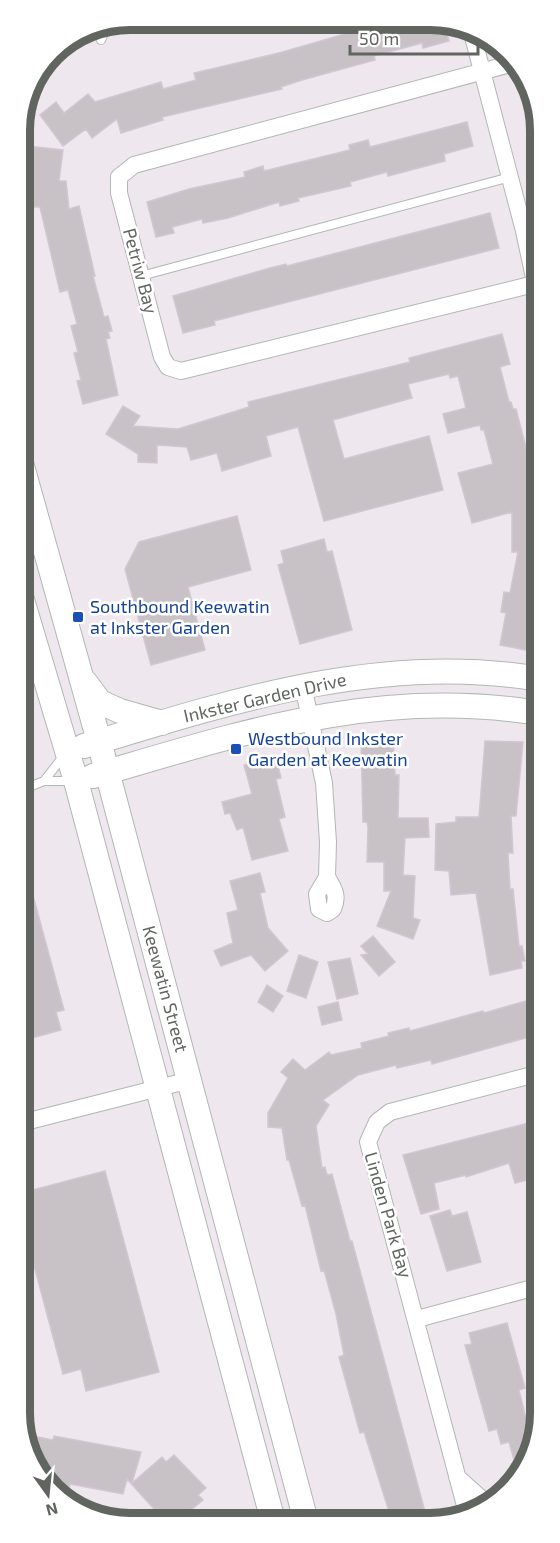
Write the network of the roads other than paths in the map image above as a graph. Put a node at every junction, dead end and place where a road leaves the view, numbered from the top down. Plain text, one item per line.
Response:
1 (104, 33) edge
2 (102, 40) dead end
3 (474, 40) edge
4 (506, 65) edge
5 (483, 72) junction
6 (510, 177) junction
7 (530, 266) edge
8 (141, 276) junction
9 (530, 285) edge
10 (30, 494) edge
11 (30, 627) edge
12 (82, 678) junction
13 (530, 678) edge
14 (303, 686) junction
15 (530, 712) edge
16 (311, 717) junction
17 (162, 723) junction
18 (99, 741) junction
19 (67, 751) junction
20 (106, 772) junction
21 (44, 781) junction
22 (76, 781) junction
23 (30, 787) edge
24 (327, 878) dead end
25 (530, 1076) edge
26 (190, 1080) junction
27 (159, 1088) junction
28 (30, 1121) edge
29 (530, 1289) edge
30 (417, 1319) junction
31 (457, 1476) junction
32 (482, 1499) edge
33 (465, 1506) edge
34 (271, 1513) edge
35 (304, 1513) edge

1 - 2 lane
3 - 5 street
4 - 5 street
5 - 6 street
5 - 8 street, Petriw Bay
6 - 7 street
6 - 8 lane
8 - 9 street, Petriw Bay
10 - 12 street, Keewatin Street
11 - 19 street, Keewatin Street
12 - 17 street
12 - 18 street, Keewatin Street
13 - 14 street, Inkster Garden Drive
14 - 16 street
14 - 17 street, Inkster Garden Drive
15 - 16 street, Inkster Garden Drive
16 - 20 street, Inkster Garden Drive
16 - 24 street
17 - 18 street, Inkster Garden Drive
18 - 19 street, Inkster Garden Drive
18 - 20 street, Keewatin Street
19 - 21 lane
19 - 22 street, Keewatin Street
20 - 22 street, Inkster Garden Drive
20 - 26 street, Keewatin Street
21 - 22 lane
21 - 23 lane
22 - 27 street, Keewatin Street
25 - 30 street, Linden Park Bay
26 - 27 street
26 - 35 street, Keewatin Street
27 - 28 street
27 - 34 street, Keewatin Street
29 - 30 street
30 - 31 street, Linden Park Bay
31 - 32 street
31 - 33 street, Linden Park Bay

